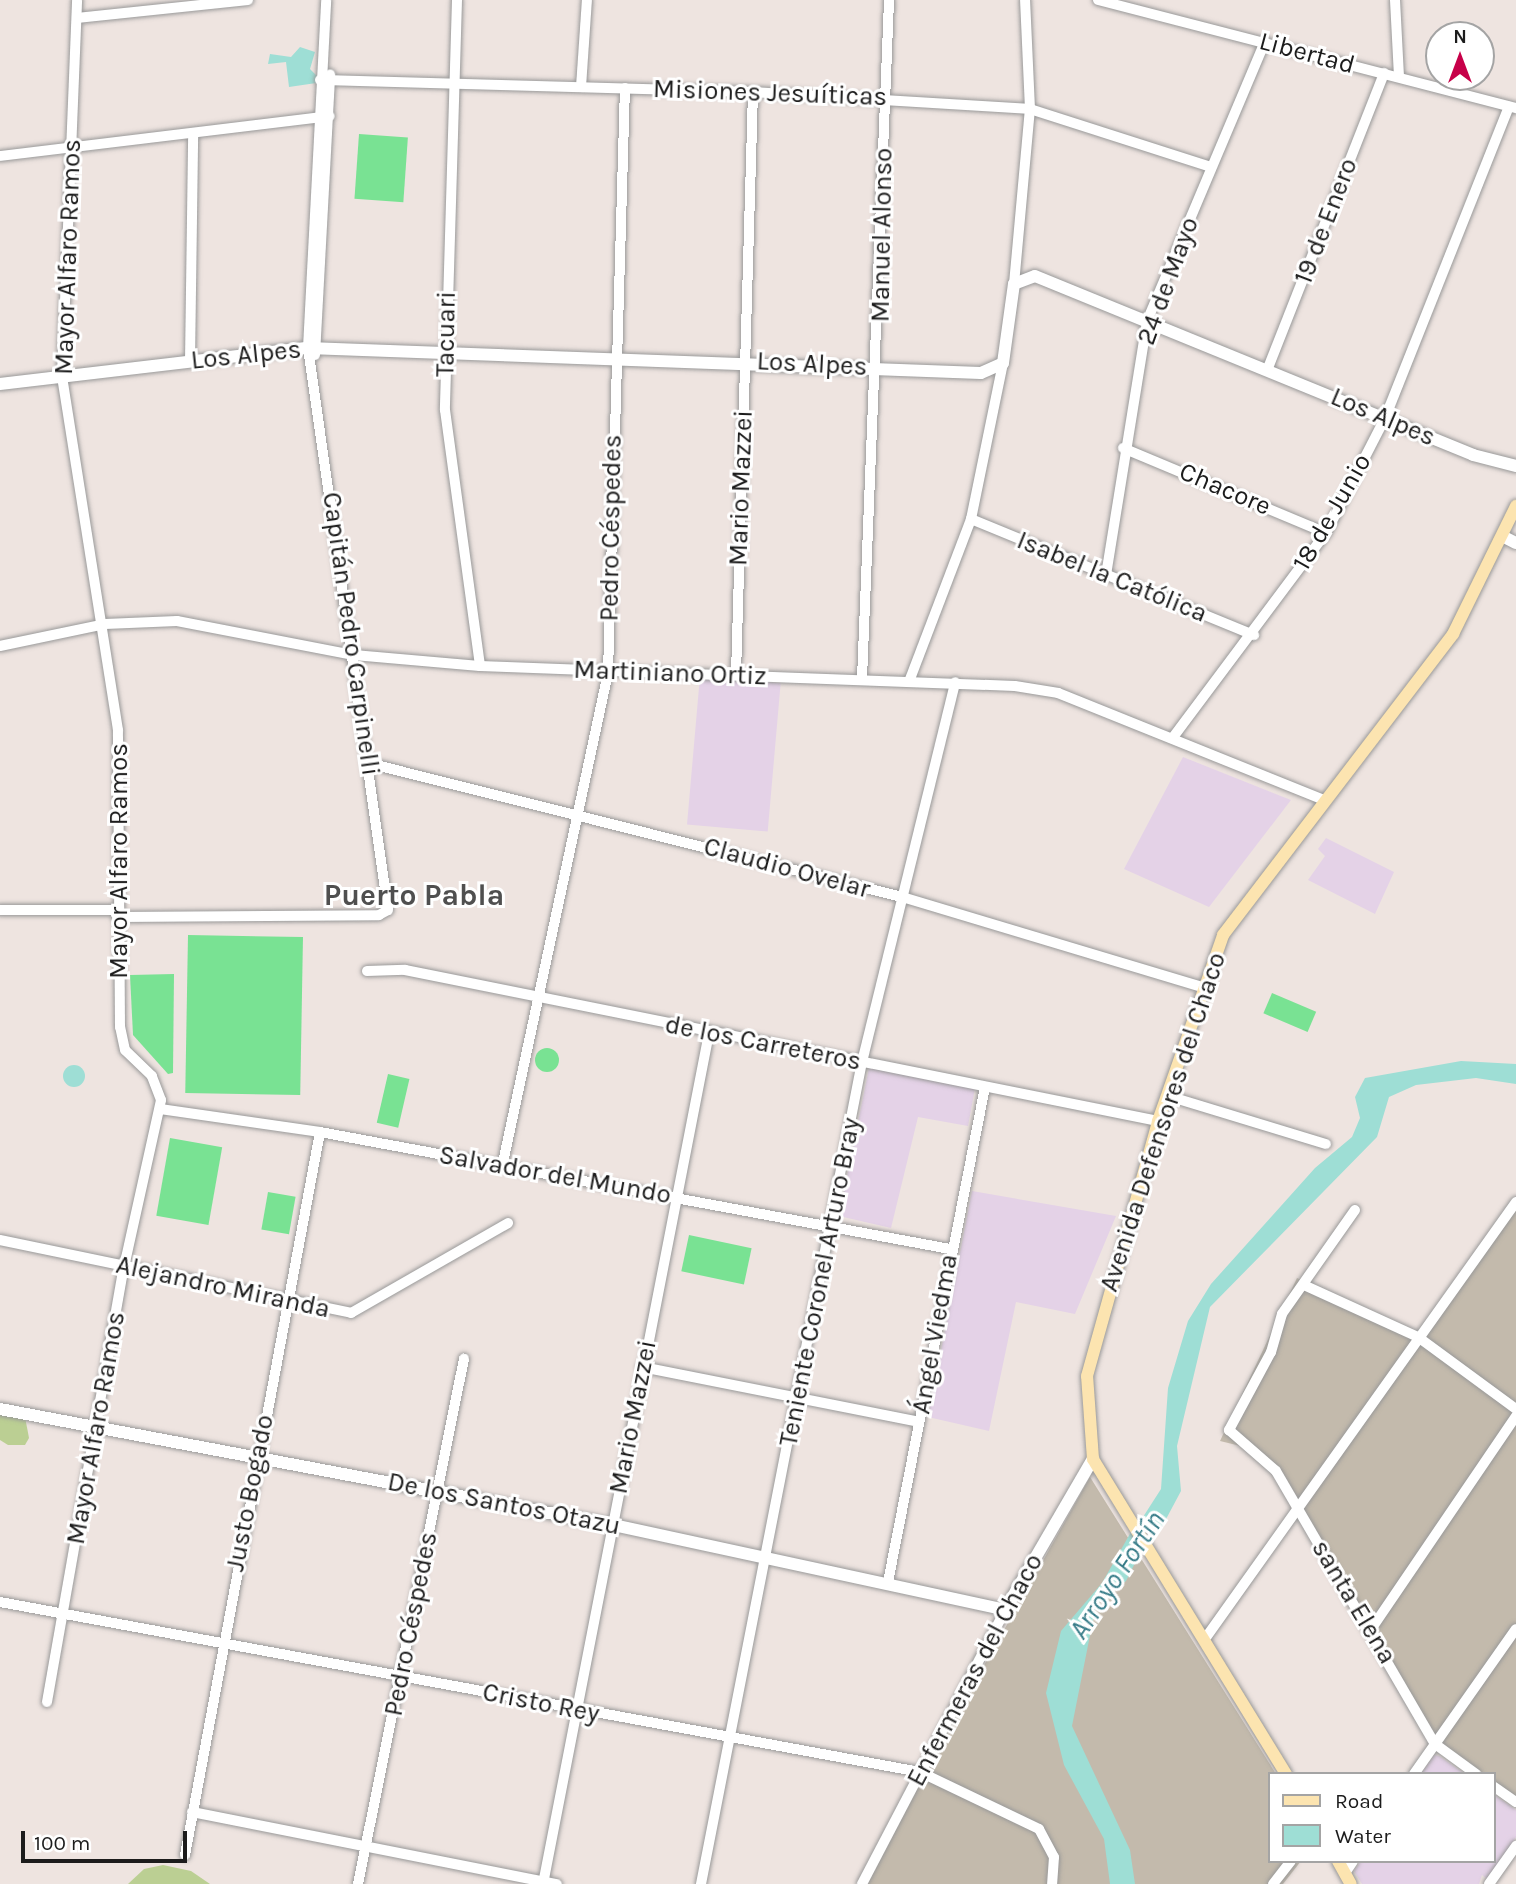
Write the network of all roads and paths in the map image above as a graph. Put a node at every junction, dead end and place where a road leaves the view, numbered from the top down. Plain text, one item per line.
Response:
1 (77, 0) edge
2 (248, 0) edge
3 (326, 0) edge
4 (457, 0) edge
5 (587, 0) edge
6 (889, 0) edge
7 (1025, 0) edge
8 (1098, 0) edge
9 (1395, 0) edge
10 (1145, 6) edge
11 (77, 18) junction
12 (1265, 42) junction
13 (326, 64) junction
14 (1384, 73) junction
15 (1399, 77) junction
16 (320, 80) junction
17 (332, 80) junction
18 (455, 84) junction
19 (581, 87) junction
20 (625, 88) junction
21 (753, 92) junction
22 (886, 97) junction
23 (1512, 108) edge
24 (1030, 109) junction
25 (330, 116) junction
26 (318, 117) junction
27 (193, 135) junction
28 (72, 148) junction
29 (0, 156) edge
30 (1211, 167) junction
31 (317, 260) junction
32 (1014, 284) junction
33 (1147, 321) junction
34 (313, 351) junction
35 (444, 354) junction
36 (615, 359) junction
37 (190, 361) junction
38 (744, 361) junction
39 (1003, 363) junction
40 (879, 368) junction
41 (1268, 369) junction
42 (62, 376) junction
43 (0, 384) edge
44 (1385, 418) junction
45 (1123, 448) junction
46 (1516, 466) edge
47 (1516, 506) edge
48 (971, 520) junction
49 (1326, 533) junction
50 (1510, 540) edge
51 (1106, 575) junction
52 (105, 624) junction
53 (1254, 635) junction
54 (0, 646) edge
55 (354, 655) junction
56 (480, 666) junction
57 (608, 673) junction
58 (736, 675) junction
59 (862, 679) junction
60 (911, 679) junction
61 (955, 682) junction
62 (1174, 737) junction
63 (368, 763) junction
64 (1324, 800) junction
65 (578, 813) junction
66 (902, 897) junction
67 (0, 911) edge
68 (116, 914) junction
69 (367, 971) dead end
70 (1202, 987) junction
71 (536, 999) junction
72 (709, 1033) junction
73 (862, 1062) junction
74 (985, 1087) junction
75 (1168, 1096) junction
76 (160, 1109) junction
77 (1158, 1121) junction
78 (320, 1132) junction
79 (1326, 1144) dead end
80 (502, 1167) junction
81 (676, 1196) junction
82 (1516, 1202) edge
83 (1355, 1210) dead end
84 (508, 1223) dead end
85 (832, 1224) junction
86 (0, 1240) edge
87 (950, 1249) junction
88 (124, 1267) junction
89 (1306, 1286) junction
90 (286, 1299) junction
91 (1418, 1337) junction
92 (464, 1359) dead end
93 (642, 1367) junction
94 (798, 1395) junction
95 (0, 1409) edge
96 (1516, 1409) edge
97 (1516, 1416) edge
98 (919, 1422) junction
99 (98, 1427) junction
100 (257, 1456) junction
101 (1093, 1459) junction
102 (436, 1491) junction
103 (1298, 1508) junction
104 (613, 1525) junction
105 (766, 1557) junction
106 (888, 1582) junction
107 (0, 1602) edge
108 (1005, 1610) junction
109 (63, 1614) junction
110 (1372, 1628) junction
111 (1516, 1629) edge
112 (1207, 1636) junction
113 (222, 1642) junction
114 (402, 1675) junction
115 (47, 1702) dead end
116 (576, 1711) junction
117 (727, 1736) junction
118 (1435, 1744) junction
119 (920, 1772) junction
120 (1285, 1772) edge
121 (1416, 1772) edge
122 (1473, 1772) edge
123 (1495, 1787) edge
124 (1516, 1802) edge
125 (192, 1812) junction
126 (1516, 1846) edge
127 (367, 1848) junction
128 (185, 1855) dead end
129 (1289, 1863) edge
130 (1339, 1863) edge
131 (1348, 1879) edge
132 (543, 1883) edge
133 (358, 1884) edge
134 (557, 1884) edge
135 (701, 1884) edge
136 (862, 1884) edge
137 (1052, 1884) edge
138 (1273, 1884) edge
139 (1489, 1884) edge

1 - 11 street, Mayor Alfaro Ramos
2 - 11 street
3 - 13 street, Capitán Pedro Carpinelli
4 - 18 street, Tacuari
5 - 19 street
6 - 22 street, Manuel Alonso
7 - 24 street
8 - 10 street, Libertad
9 - 15 street
10 - 12 street, Libertad
11 - 28 street, Mayor Alfaro Ramos
12 - 14 street, Libertad
12 - 30 street, 24 de Mayo
13 - 16 street, Capitán Pedro Carpinelli
13 - 17 street, Capitán Pedro Carpinelli
14 - 15 street, Libertad
14 - 41 street, 19 de Enero
15 - 23 street, Libertad
16 - 17 street, Misiones Jesuíticas
16 - 26 street, Capitán Pedro Carpinelli
17 - 18 street, Misiones Jesuíticas
17 - 25 street, Capitán Pedro Carpinelli
18 - 19 street, Misiones Jesuíticas
18 - 35 street, Tacuari
19 - 20 street, Misiones Jesuíticas
20 - 21 street, Misiones Jesuíticas
20 - 36 street, Pedro Céspedes
21 - 22 street, Misiones Jesuíticas
21 - 38 street, Mario Mazzei
22 - 24 street, Misiones Jesuíticas
22 - 40 street, Manuel Alonso
23 - 44 street, 18 de Junio
24 - 30 street, Misiones Jesuíticas
24 - 32 street
25 - 26 street
25 - 31 street, Capitán Pedro Carpinelli
26 - 27 street
26 - 31 street, Capitán Pedro Carpinelli
27 - 28 street
27 - 37 street
28 - 29 street
28 - 42 street, Mayor Alfaro Ramos
30 - 33 street, 24 de Mayo
31 - 34 street, Capitán Pedro Carpinelli
32 - 33 street, Los Alpes
32 - 39 street
33 - 41 street, Los Alpes
33 - 45 street, 24 de Mayo
34 - 35 street, Los Alpes
34 - 37 street, Los Alpes
34 - 55 street, Capitán Pedro Carpinelli
35 - 36 street, Los Alpes
35 - 56 street, Tacuari
36 - 38 street, Los Alpes
36 - 57 street, Pedro Céspedes
37 - 42 street, Los Alpes
38 - 40 street, Los Alpes
38 - 58 street, Mario Mazzei
39 - 40 street, Los Alpes
39 - 48 street
40 - 59 street, Manuel Alonso
41 - 44 street, Los Alpes
42 - 43 street, Los Alpes
42 - 52 street, Mayor Alfaro Ramos
44 - 46 street, Los Alpes
44 - 49 street, 18 de Junio
45 - 49 street, Chacore
45 - 51 street, 24 de Mayo
47 - 50 main road, Avenida Defensores del Chaco
48 - 51 street, Isabel la Católica
48 - 60 street
49 - 53 street, 18 de Junio
50 - 64 main road, Avenida Defensores del Chaco
51 - 53 street, Isabel la Católica
52 - 54 street, Martiniano Ortiz
52 - 55 street, Martiniano Ortiz
52 - 68 street, Mayor Alfaro Ramos
53 - 62 street, 18 de Junio
55 - 56 street, Martiniano Ortiz
55 - 63 street, Capitán Pedro Carpinelli
56 - 57 street, Martiniano Ortiz
57 - 58 street, Martiniano Ortiz
57 - 65 street, Pedro Céspedes
58 - 59 street, Martiniano Ortiz
59 - 60 street, Martiniano Ortiz
60 - 61 street, Martiniano Ortiz
61 - 62 street, Martiniano Ortiz
61 - 66 street, Teniente Coronel Arturo Bray
62 - 64 street, Martiniano Ortiz
63 - 65 street, Claudio Ovelar
63 - 68 street, Capitán Pedro Carpinelli
64 - 70 main road, Avenida Defensores del Chaco
65 - 66 street, Claudio Ovelar
65 - 71 street, Pedro Céspedes
66 - 70 street, Claudio Ovelar
66 - 73 street, Teniente Coronel Arturo Bray
67 - 68 street
68 - 76 street, Mayor Alfaro Ramos
69 - 71 street, de los Carreteros
70 - 75 main road, Avenida Defensores del Chaco
71 - 72 street, de los Carreteros
71 - 80 street, Pedro Céspedes
72 - 73 street, de los Carreteros
72 - 81 street, Mario Mazzei
73 - 74 street, de los Carreteros
73 - 85 street, Teniente Coronel Arturo Bray
74 - 77 street, de los Carreteros
74 - 87 street, Ángel Viedma
75 - 77 main road, Avenida Defensores del Chaco
75 - 79 street
76 - 78 street, Salvador del Mundo
76 - 88 street, Mayor Alfaro Ramos
77 - 101 main road, Avenida Defensores del Chaco
78 - 80 street, Salvador del Mundo
78 - 90 street, Justo Bogado
80 - 81 street, Salvador del Mundo
81 - 85 street, Salvador del Mundo
81 - 93 street, Mario Mazzei
82 - 91 street
83 - 89 street
84 - 90 street, Alejandro Miranda
85 - 87 street, Salvador del Mundo
85 - 94 street, Teniente Coronel Arturo Bray
86 - 88 street, Alejandro Miranda
87 - 98 street, Ángel Viedma
88 - 90 street, Alejandro Miranda
88 - 99 street, Mayor Alfaro Ramos
89 - 91 street
89 - 103 street, santa Elena
90 - 100 street, Justo Bogado
91 - 96 street
91 - 103 street
92 - 102 street, Pedro Céspedes
93 - 94 street
93 - 104 street, Mario Mazzei
94 - 98 street
94 - 105 street, Teniente Coronel Arturo Bray
95 - 99 street, De los Santos Otazu
97 - 110 street
98 - 106 street, Ángel Viedma
99 - 100 street, De los Santos Otazu
99 - 109 street, Mayor Alfaro Ramos
100 - 102 street, De los Santos Otazu
100 - 113 street, Justo Bogado
101 - 108 street, Enfermeras del Chaco
101 - 112 main road
102 - 104 street, De los Santos Otazu
102 - 114 street, Pedro Céspedes
103 - 110 street, santa Elena
103 - 112 street
104 - 105 street, De los Santos Otazu
104 - 116 street, Mario Mazzei
105 - 106 street, De los Santos Otazu
105 - 117 street, Teniente Coronel Arturo Bray
106 - 108 street, De los Santos Otazu
107 - 109 street, Cristo Rey
108 - 119 street, Enfermeras del Chaco
109 - 113 street, Cristo Rey
109 - 115 street, Mayor Alfaro Ramos
110 - 118 street, santa Elena
111 - 118 street
112 - 120 main road
113 - 114 street, Cristo Rey
113 - 125 street, Justo Bogado
114 - 116 street, Cristo Rey
114 - 127 street, Pedro Céspedes
116 - 117 street, Cristo Rey
116 - 132 street, Mario Mazzei
117 - 119 street, Cristo Rey
117 - 135 street, Teniente Coronel Arturo Bray
118 - 121 street
118 - 122 street, santa Elena
119 - 136 street, Enfermeras del Chaco
119 - 137 street, Cristo Rey
123 - 124 street
125 - 127 street
125 - 128 street, Justo Bogado
126 - 139 street
127 - 132 street
127 - 133 street, Pedro Céspedes
129 - 138 street
130 - 131 main road
132 - 134 street

